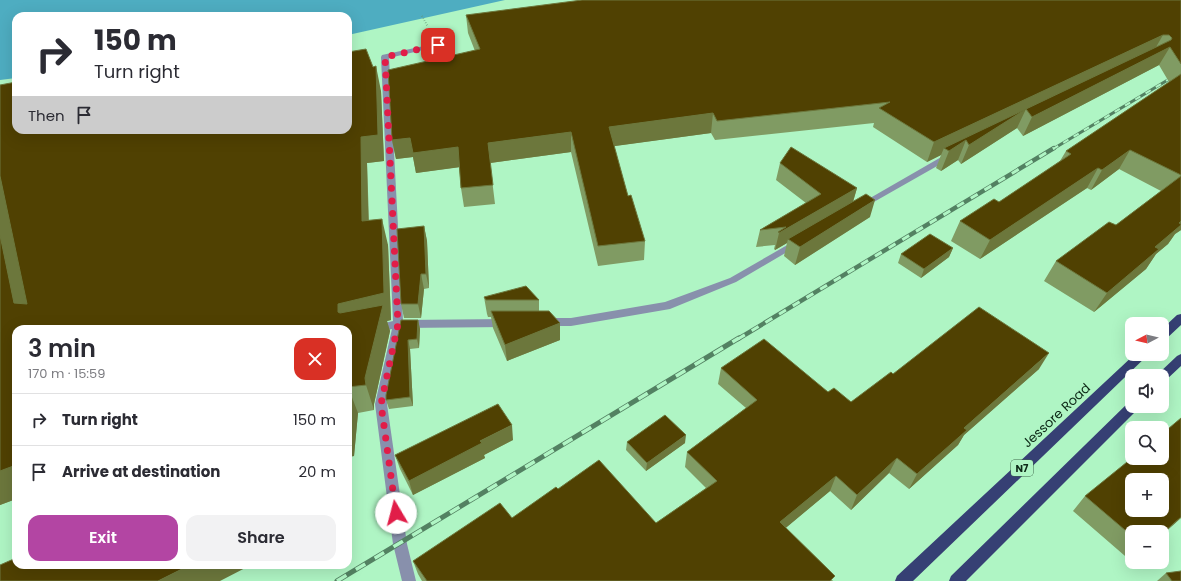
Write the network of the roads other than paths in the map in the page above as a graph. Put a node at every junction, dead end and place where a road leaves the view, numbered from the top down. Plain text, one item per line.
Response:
1 (438, 45) dead end
2 (958, 151) edge
3 (855, 209) edge
4 (808, 236) edge
5 (1181, 318) edge
6 (516, 323) edge
7 (539, 323) edge
8 (398, 324) junction
9 (1169, 329) edge
10 (370, 330) edge
11 (1181, 358) edge
12 (1136, 361) edge
13 (1169, 370) edge
14 (1126, 413) edge
15 (408, 581) edge
16 (902, 581) edge
17 (956, 581) edge

1 - 8 street
2 - 3 street
4 - 7 street
5 - 9 highway
6 - 8 street
8 - 10 street
8 - 15 street
11 - 13 highway
12 - 16 highway, Jessore Road / N7
14 - 17 highway

